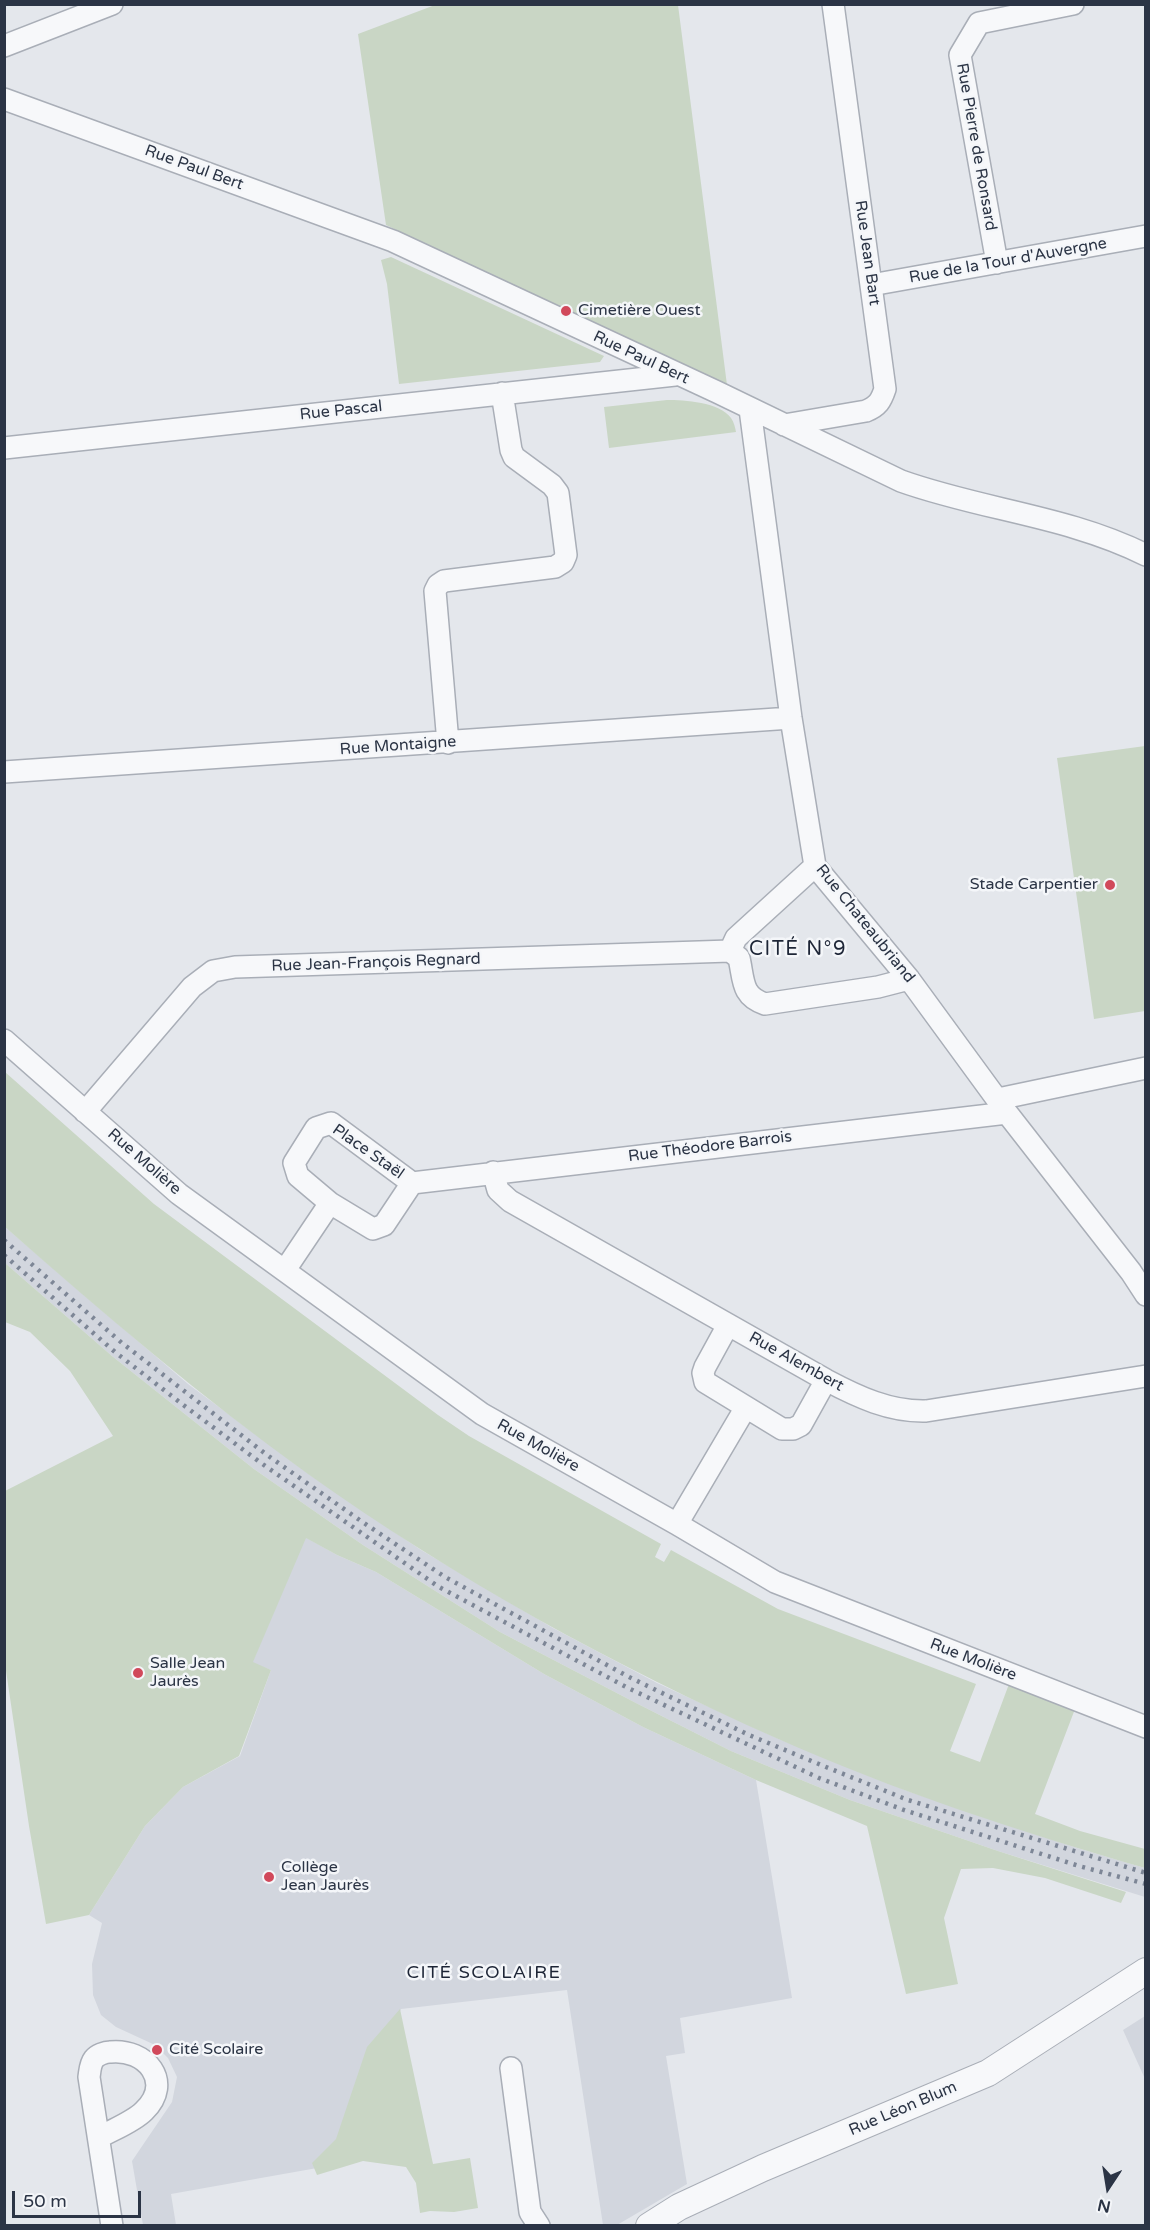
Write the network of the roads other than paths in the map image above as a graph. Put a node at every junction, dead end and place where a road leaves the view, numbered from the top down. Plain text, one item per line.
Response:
1 (112, 4) edge
2 (833, 4) edge
3 (1058, 6) edge
4 (4, 46) edge
5 (4, 99) edge
6 (1146, 236) edge
7 (997, 263) junction
8 (871, 285) junction
9 (677, 375) junction
10 (502, 393) junction
11 (750, 409) junction
12 (784, 425) junction
13 (4, 448) edge
14 (1146, 555) edge
15 (791, 718) junction
16 (448, 743) junction
17 (4, 772) edge
18 (815, 866) junction
19 (730, 951) junction
20 (909, 978) junction
21 (4, 1040) edge
22 (1146, 1068) edge
23 (1003, 1106) junction
24 (85, 1112) junction
25 (493, 1172) junction
26 (412, 1183) junction
27 (330, 1203) junction
28 (285, 1270) junction
29 (1146, 1295) edge
30 (728, 1325) junction
31 (1146, 1376) edge
32 (826, 1380) junction
33 (746, 1407) junction
34 (677, 1524) junction
35 (1146, 1727) edge
36 (1146, 1971) edge
37 (511, 2068) dead end
38 (100, 2137) dead end
39 (112, 2226) edge
40 (539, 2226) edge
41 (649, 2226) edge

1 - 4 street
2 - 8 street, Rue Jean Bart
3 - 7 street, Rue Pierre de Ronsard
5 - 9 street, Rue Paul Bert
6 - 7 street, Rue de la Tour d'Auvergne
7 - 8 street, Rue de la Tour d'Auvergne
8 - 12 street, Rue Jean Bart
9 - 10 street, Rue Pascal
9 - 11 street, Rue Paul Bert
10 - 13 street, Rue Pascal
10 - 16 street
11 - 12 street, Rue Paul Bert
11 - 15 street, Rue Chateaubriand
12 - 14 street, Rue Paul Bert
15 - 16 street, Rue Montaigne
15 - 18 street, Rue Chateaubriand
16 - 17 street, Rue Montaigne
18 - 19 street
18 - 20 street, Rue Chateaubriand
19 - 20 street
19 - 24 street, Rue Jean-François Regnard
20 - 23 street, Rue Chateaubriand
21 - 24 street, Rue Molière
22 - 23 street, Rue Théodore Barrois
23 - 25 street, Rue Théodore Barrois
23 - 29 street, Rue Chateaubriand
24 - 28 street, Rue Molière
25 - 26 street, Rue Théodore Barrois
25 - 30 street, Rue Alembert
26 - 27 street, Place Staël
26 - 27 street, Place Staël
27 - 28 street
28 - 34 street, Rue Molière
30 - 32 street, Rue Alembert
30 - 33 street
31 - 32 street, Rue Alembert
32 - 33 street
33 - 34 street
34 - 35 street, Rue Molière
36 - 41 street, Rue Léon Blum
37 - 40 street
38 - 39 street

